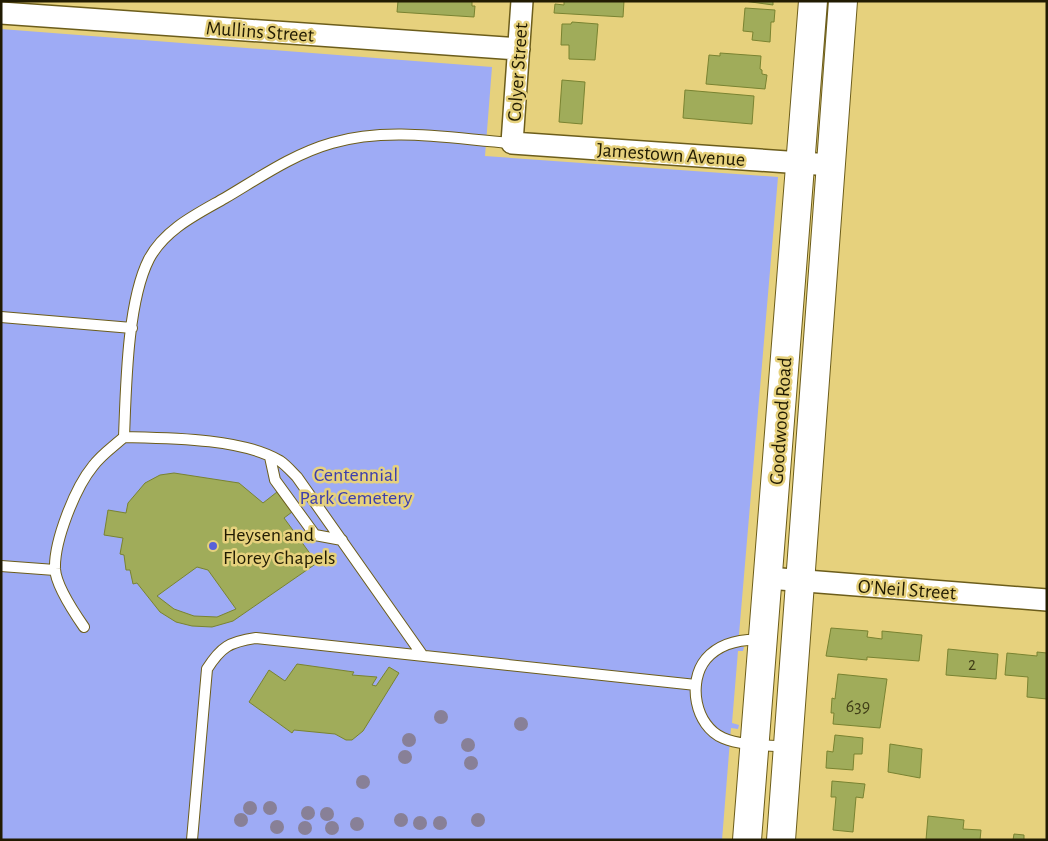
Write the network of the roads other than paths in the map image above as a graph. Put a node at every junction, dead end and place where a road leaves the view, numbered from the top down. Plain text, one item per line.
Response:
1 (522, 1) edge
2 (813, 1) edge
3 (843, 1) edge
4 (1, 12) edge
5 (518, 49) junction
6 (512, 143) junction
7 (800, 163) junction
8 (831, 165) junction
9 (1, 317) edge
10 (132, 328) junction
11 (124, 437) junction
12 (270, 457) junction
13 (342, 540) junction
14 (1, 566) edge
15 (55, 570) junction
16 (768, 578) junction
17 (802, 580) junction
18 (1047, 600) edge
19 (84, 627) dead end
20 (763, 640) junction
21 (423, 656) junction
22 (696, 685) junction
23 (754, 744) junction
24 (788, 747) junction
25 (192, 840) edge
26 (747, 840) edge
27 (781, 840) edge

1 - 5 street, Colyer Street
2 - 7 main road, Goodwood Road
3 - 8 main road, Goodwood Road
4 - 5 street, Mullins Street
5 - 6 street, Colyer Street
6 - 7 street, Jamestown Avenue
6 - 10 lane
7 - 8 street, Jamestown Avenue
7 - 16 main road, Goodwood Road
8 - 17 main road, Goodwood Road
9 - 10 lane
10 - 11 lane
11 - 12 lane
11 - 15 lane
12 - 13 lane
12 - 13 lane
13 - 21 lane
14 - 15 lane
15 - 19 lane
16 - 17 street, O'Neil Street
16 - 20 main road, Goodwood Road
17 - 18 street, O'Neil Street
17 - 24 main road, Goodwood Road
20 - 22 lane
20 - 23 main road, Goodwood Road
21 - 22 lane
21 - 25 lane
22 - 23 lane
23 - 24 lane
23 - 26 main road, Goodwood Road
24 - 27 main road, Goodwood Road

